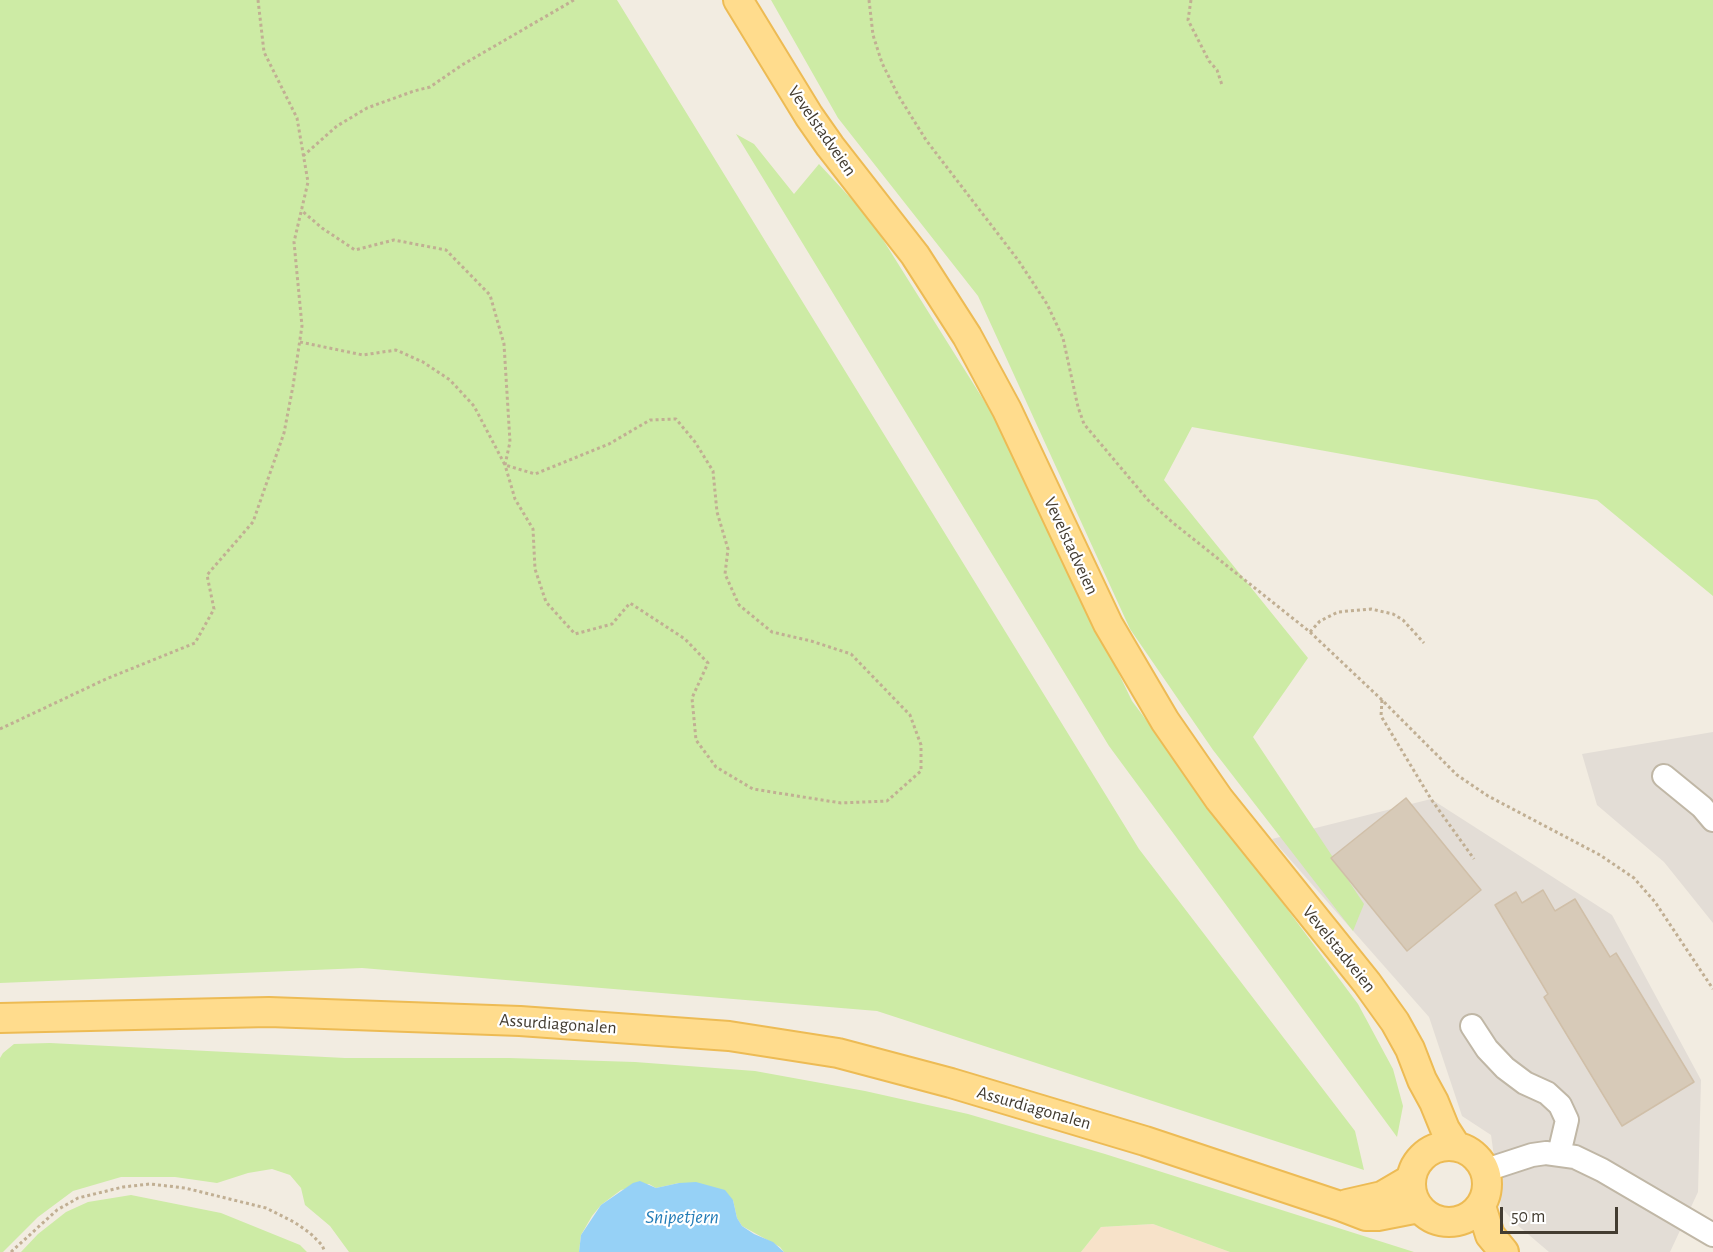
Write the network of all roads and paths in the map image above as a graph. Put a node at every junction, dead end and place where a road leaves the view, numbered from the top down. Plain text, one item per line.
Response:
1 (258, 0) edge
2 (574, 0) edge
3 (738, 0) edge
4 (869, 0) edge
5 (1191, 0) edge
6 (1222, 85) dead end
7 (303, 156) junction
8 (301, 210) junction
9 (300, 342) junction
10 (505, 465) junction
11 (1310, 632) junction
12 (1424, 643) dead end
13 (1382, 700) junction
14 (0, 729) edge
15 (1664, 776) dead end
16 (1713, 820) edge
17 (1474, 859) dead end
18 (1713, 989) edge
19 (0, 1018) edge
20 (1472, 1026) dead end
21 (1422, 1080) junction
22 (1456, 1146) junction
23 (1559, 1154) junction
24 (1417, 1168) junction
25 (1486, 1170) junction
26 (1340, 1206) junction
27 (1481, 1206) junction
28 (1419, 1208) junction
29 (1450, 1222) junction
30 (1713, 1235) edge
31 (11, 1252) edge
32 (325, 1252) edge
33 (1480, 1252) edge
34 (1504, 1252) edge

1 - 7 path
2 - 7 path
3 - 21 main road, Vevelstadveien
4 - 11 path
5 - 6 path
7 - 8 path
8 - 9 path
8 - 10 path
9 - 10 path
9 - 14 path
10 - 10 path
11 - 12 path
11 - 13 path
13 - 17 path
13 - 18 path
15 - 16 street
19 - 26 main road, Assurdiagonalen
20 - 23 street
21 - 22 main road, Vevelstadveien
21 - 24 main road, Vevelstadveien
22 - 24 main road
22 - 25 main road, Vevelstadveien
23 - 25 street
23 - 30 street
24 - 26 main road
24 - 28 main road, Vevelstadveien
25 - 27 main road
26 - 28 main road
27 - 29 main road
27 - 34 main road
28 - 29 main road
29 - 33 main road
31 - 32 path

